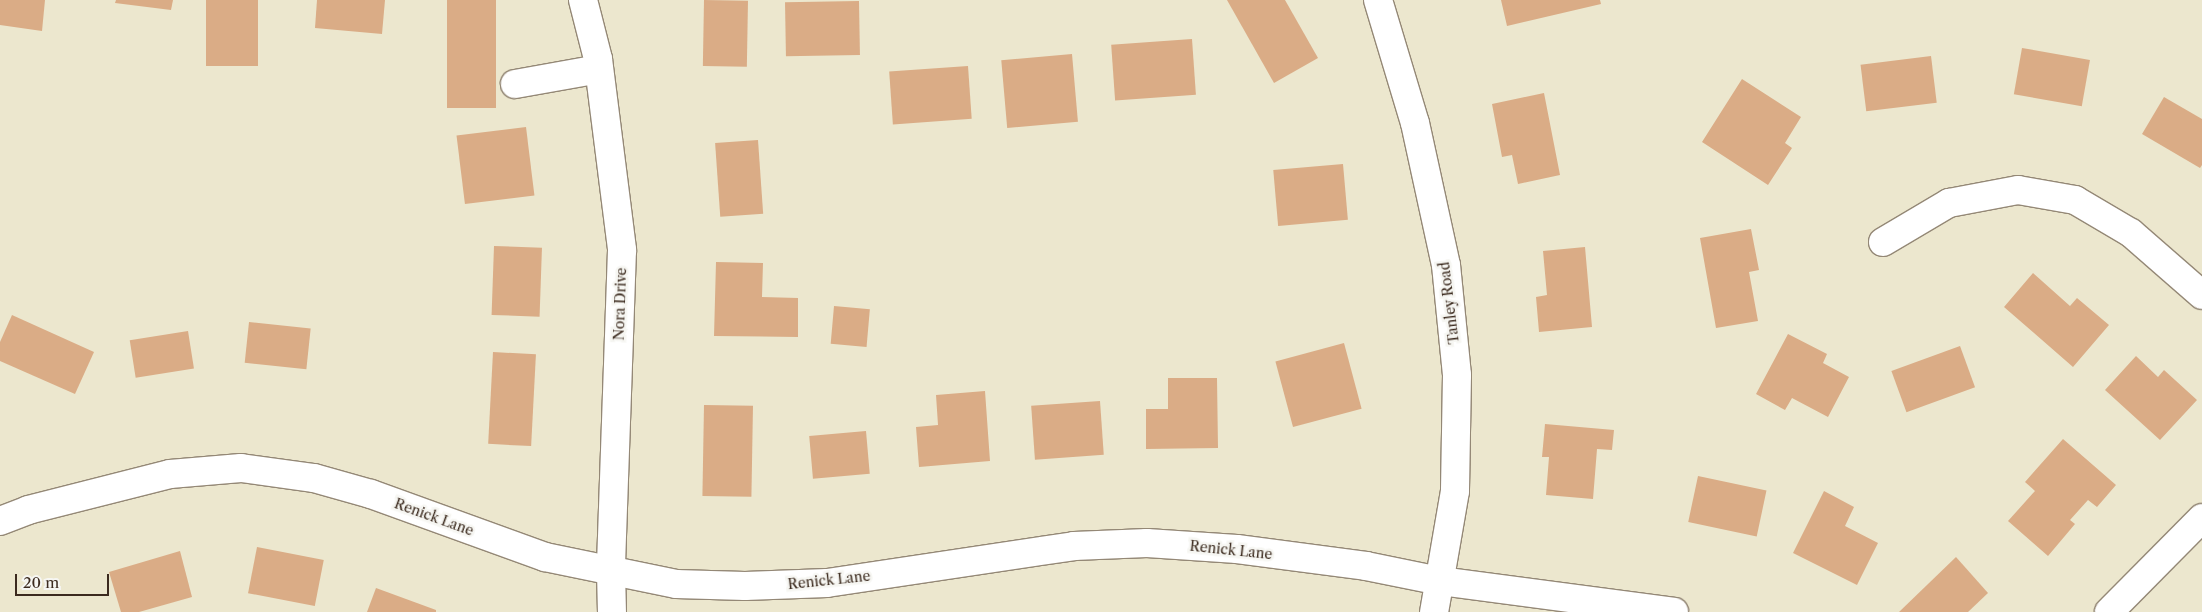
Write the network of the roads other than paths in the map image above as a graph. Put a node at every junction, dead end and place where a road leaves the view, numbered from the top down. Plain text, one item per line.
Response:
1 (583, 0) edge
2 (1378, 0) edge
3 (599, 69) junction
4 (514, 84) dead end
5 (1883, 242) dead end
6 (2202, 296) edge
7 (2202, 518) edge
8 (0, 522) edge
9 (611, 572) junction
10 (1440, 581) junction
11 (612, 612) edge
12 (1434, 612) edge
13 (1674, 612) edge
14 (2109, 612) edge

1 - 3 street, Nora Drive
2 - 10 street, Tanley Road
3 - 4 street
3 - 9 street, Nora Drive
5 - 6 street
7 - 14 street
8 - 9 street, Renick Lane
9 - 10 street, Renick Lane
9 - 11 street, Nora Drive
10 - 12 street, Tanley Road
10 - 13 street, Renick Lane

